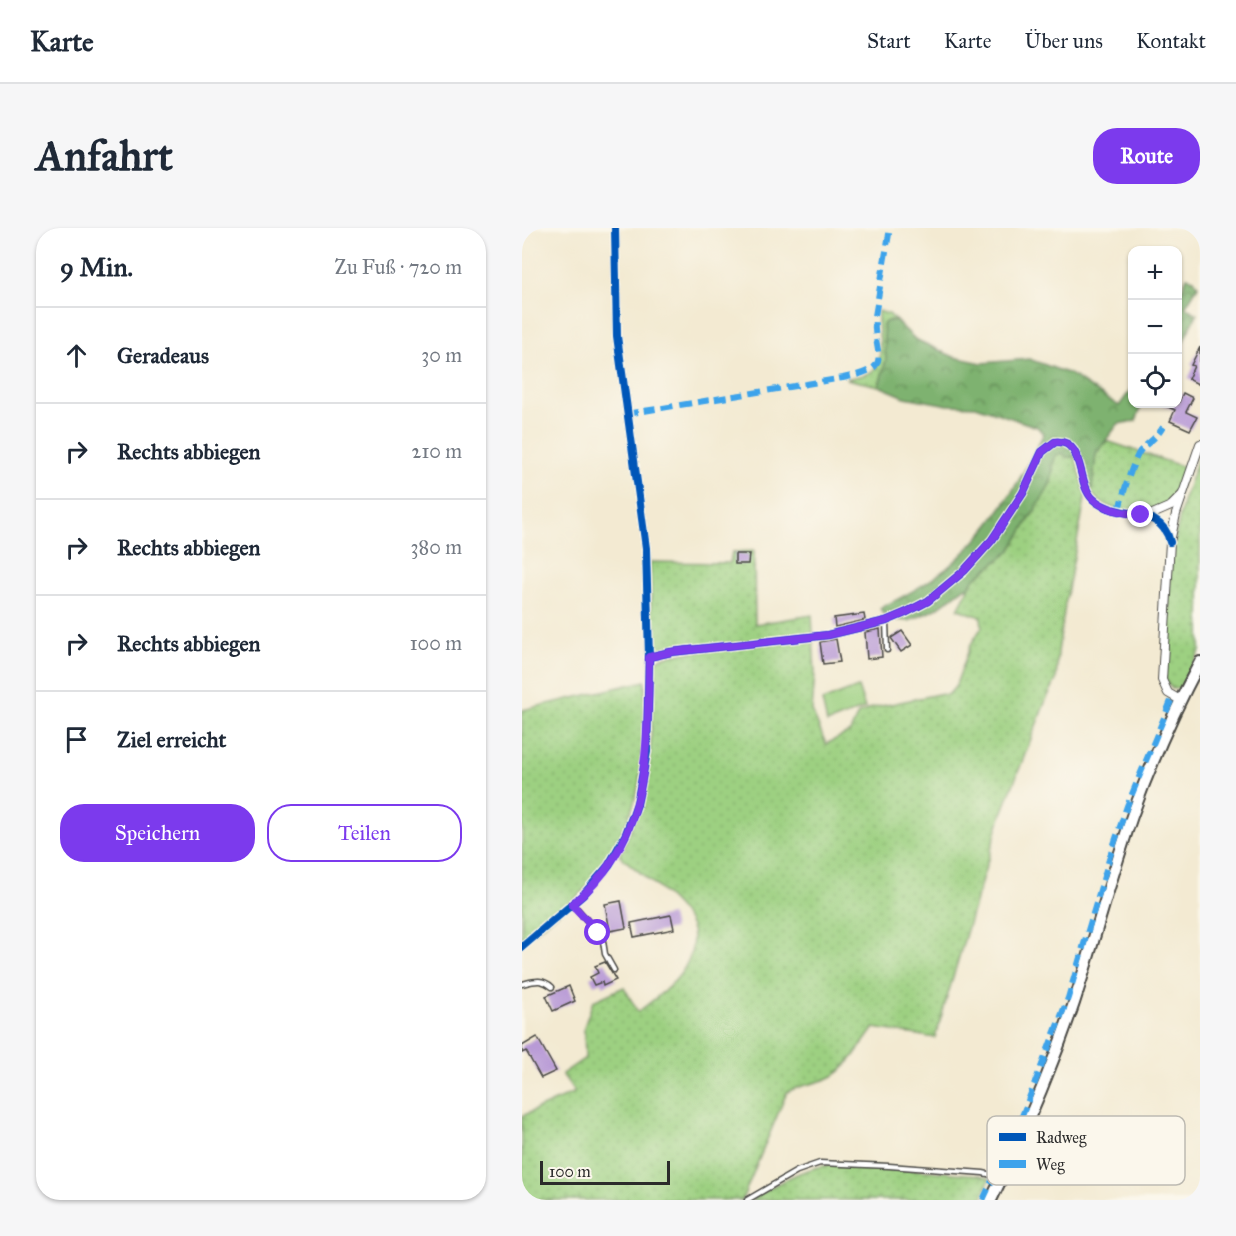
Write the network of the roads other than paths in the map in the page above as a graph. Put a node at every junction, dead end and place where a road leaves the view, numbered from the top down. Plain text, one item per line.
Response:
1 (615, 228) edge
2 (1200, 445) edge
3 (1183, 494) junction
4 (1148, 516) junction
5 (1170, 542) junction
6 (886, 621) junction
7 (887, 650) dead end
8 (649, 657) junction
9 (1200, 662) edge
10 (1180, 700) junction
11 (572, 904) junction
12 (522, 946) edge
13 (614, 970) dead end
14 (522, 984) edge
15 (552, 987) dead end
16 (1029, 1116) edge
17 (987, 1174) edge
18 (999, 1185) edge
19 (747, 1200) edge
20 (991, 1200) edge

1 - 8 street
2 - 3 street
3 - 4 street
3 - 5 street
4 - 5 street
4 - 6 street
5 - 10 street
6 - 7 lane
6 - 8 street
8 - 11 street
9 - 10 street
10 - 16 street
11 - 12 street
11 - 13 lane
14 - 15 lane
17 - 19 lane
18 - 20 street

